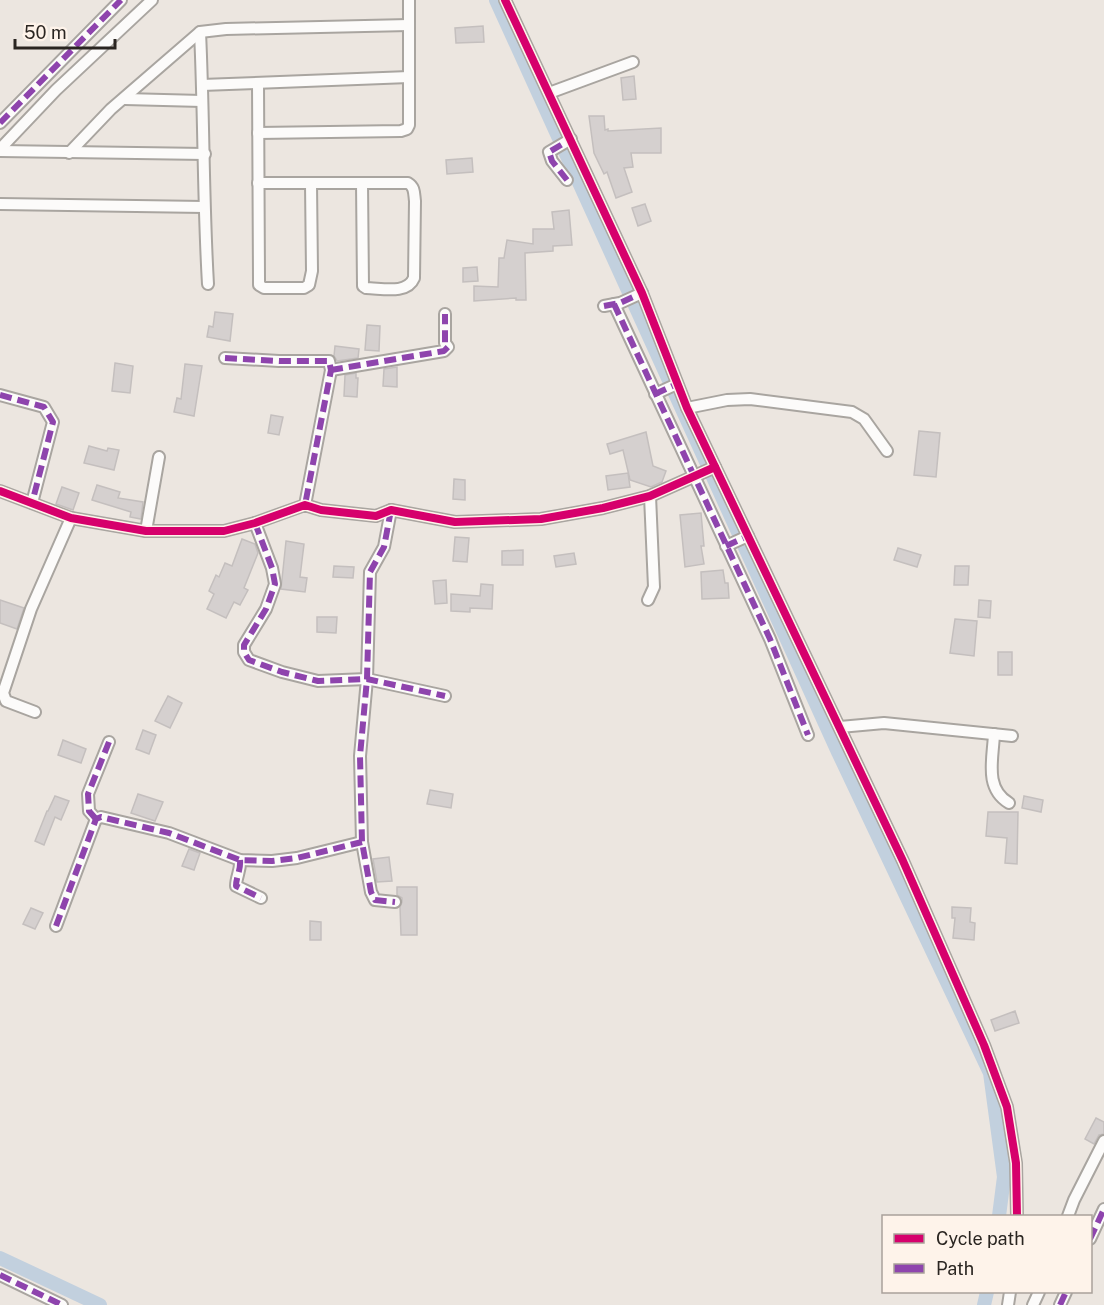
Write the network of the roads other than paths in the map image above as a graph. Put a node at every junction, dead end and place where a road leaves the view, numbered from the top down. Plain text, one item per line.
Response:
1 (121, 0) edge
2 (152, 0) edge
3 (409, 0) edge
4 (506, 0) edge
5 (409, 25) junction
6 (200, 32) junction
7 (633, 62) dead end
8 (410, 77) junction
9 (258, 83) junction
10 (202, 85) junction
11 (549, 93) junction
12 (125, 99) junction
13 (202, 100) junction
14 (0, 123) edge
15 (258, 133) junction
16 (569, 140) junction
17 (0, 150) edge
18 (69, 153) junction
19 (205, 154) junction
20 (567, 180) dead end
21 (258, 183) junction
22 (363, 183) junction
23 (311, 184) junction
24 (0, 204) edge
25 (204, 207) junction
26 (208, 284) dead end
27 (638, 295) junction
28 (445, 314) dead end
29 (225, 358) dead end
30 (331, 370) junction
31 (675, 385) junction
32 (657, 393) junction
33 (0, 395) edge
34 (687, 408) junction
35 (887, 451) dead end
36 (159, 457) dead end
37 (714, 468) junction
38 (695, 475) junction
39 (0, 491) edge
40 (650, 496) junction
41 (32, 503) junction
42 (305, 505) junction
43 (391, 510) junction
44 (71, 518) junction
45 (255, 523) junction
46 (146, 531) junction
47 (747, 537) junction
48 (727, 545) junction
49 (648, 600) dead end
50 (367, 679) junction
51 (445, 696) dead end
52 (35, 711) dead end
53 (840, 727) junction
54 (994, 734) junction
55 (808, 735) dead end
56 (1012, 736) dead end
57 (109, 742) dead end
58 (1009, 803) dead end
59 (96, 819) junction
60 (362, 842) junction
61 (240, 860) junction
62 (261, 898) dead end
63 (395, 902) dead end
64 (56, 926) dead end
65 (1104, 1141) edge
66 (1104, 1209) edge
67 (1017, 1215) edge
68 (1068, 1215) edge
69 (1092, 1235) edge
70 (0, 1275) edge
71 (62, 1305) edge

1 - 14 street
2 - 17 street
3 - 5 street
4 - 11 street
5 - 6 street
5 - 8 street
6 - 10 street
6 - 12 street
7 - 11 street
8 - 9 street
8 - 15 street
9 - 10 street
9 - 15 street
10 - 13 street
11 - 16 street
12 - 13 street
12 - 18 street
13 - 19 street
15 - 21 street
16 - 20 street
16 - 27 street
17 - 18 street
18 - 19 street
19 - 25 street
21 - 23 street
21 - 23 street
22 - 22 street
22 - 23 street
24 - 25 street
25 - 26 street
27 - 31 street
27 - 32 street
28 - 30 street
29 - 30 street
30 - 42 street
31 - 32 street
31 - 34 street
32 - 38 street
33 - 41 street
34 - 35 street
34 - 37 street
36 - 46 street
37 - 38 street
37 - 47 street
38 - 40 street
38 - 48 street
39 - 41 street
40 - 43 street
40 - 49 street
41 - 44 street
42 - 43 street
42 - 45 street
43 - 50 street
44 - 46 street
44 - 52 street
45 - 46 street
45 - 50 street
47 - 48 street
47 - 53 street
48 - 55 street
50 - 51 street
50 - 60 street
53 - 54 street
53 - 67 street
54 - 56 street
54 - 58 street
57 - 59 street
59 - 61 street
59 - 64 street
60 - 61 street
60 - 63 street
61 - 62 street
65 - 68 street
66 - 69 street
70 - 71 street

